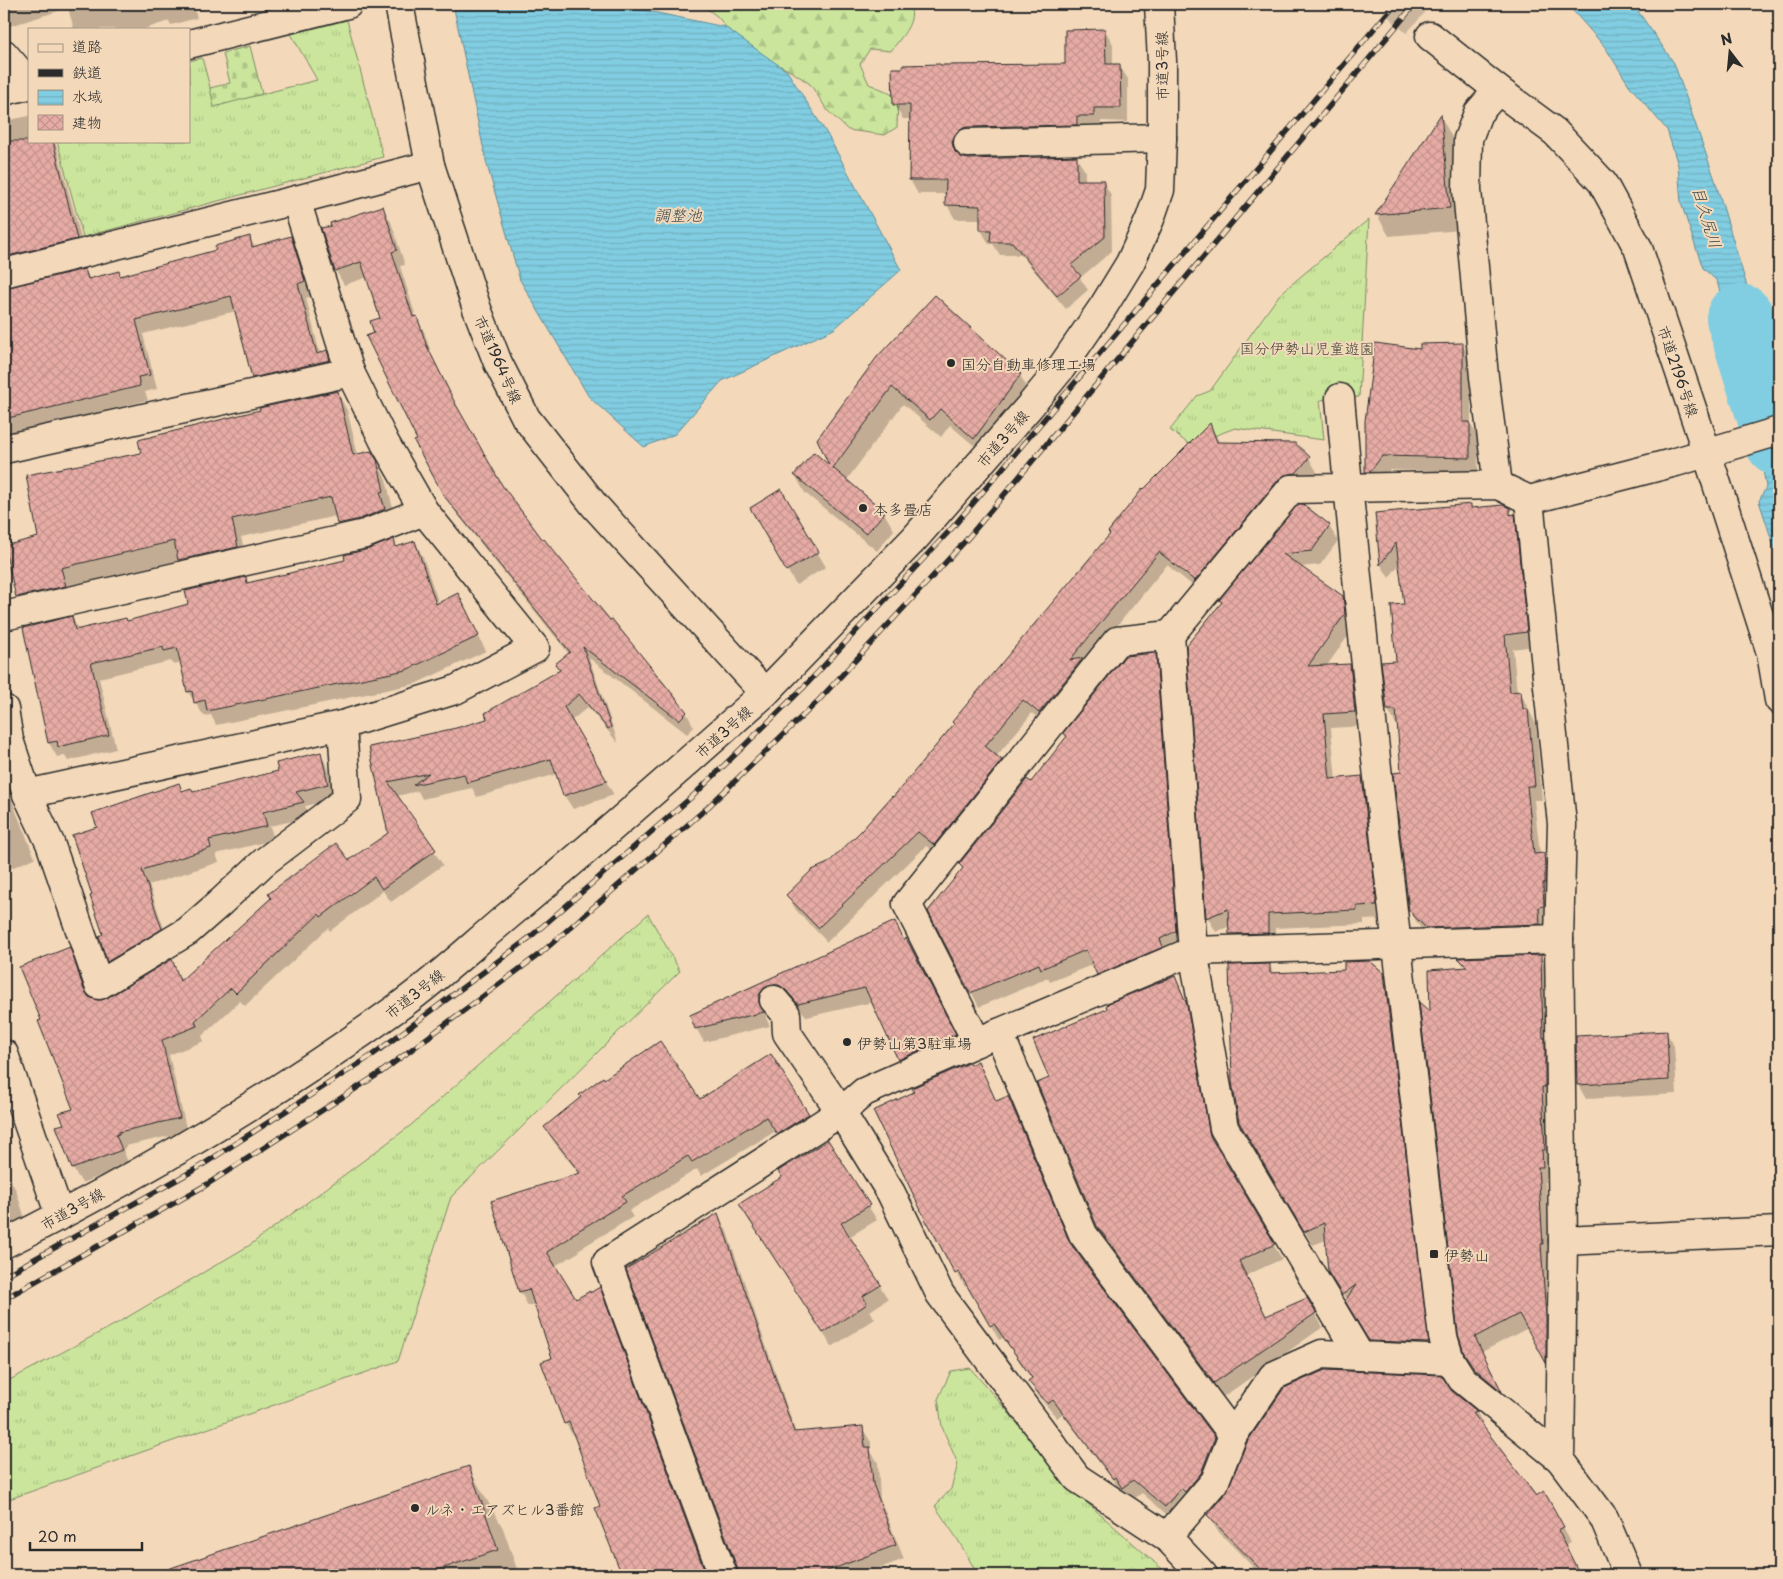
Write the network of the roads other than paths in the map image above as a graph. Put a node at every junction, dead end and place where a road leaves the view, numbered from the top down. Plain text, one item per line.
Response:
1 (348, 4) edge
2 (399, 4) edge
3 (1159, 4) edge
4 (1430, 36) tunnel mouth
5 (190, 44) edge
6 (4, 54) edge
7 (28, 83) edge
8 (28, 84) edge
9 (1498, 90) junction
10 (4, 91) edge
11 (1162, 138) junction
12 (968, 143) dead end
13 (430, 165) junction
14 (296, 200) junction
15 (4, 273) edge
16 (350, 372) junction
17 (1340, 398) dead end
18 (1779, 431) edge
19 (4, 449) edge
20 (1708, 453) junction
21 (1498, 485) junction
22 (1348, 487) junction
23 (1529, 500) junction
24 (424, 511) junction
25 (4, 616) edge
26 (1170, 635) junction
27 (765, 694) junction
28 (1779, 700) edge
29 (4, 709) edge
30 (342, 725) junction
31 (27, 794) junction
32 (1559, 939) junction
33 (1397, 944) junction
34 (1193, 951) junction
35 (774, 1000) dead end
36 (988, 1037) junction
37 (4, 1054) edge
38 (841, 1112) junction
39 (60, 1216) junction
40 (1779, 1231) edge
41 (1563, 1241) junction
42 (4, 1244) edge
43 (1360, 1356) junction
44 (1450, 1360) junction
45 (1233, 1435) junction
46 (1560, 1458) junction
47 (1167, 1537) junction
48 (723, 1575) edge
49 (1203, 1575) edge
50 (1628, 1575) edge

1 - 5 street
2 - 13 street, 市道1964号線
3 - 11 street, 市道3号線
4 - 9 street, 市道2196号線
6 - 7 street
8 - 10 street
9 - 20 street, 市道2196号線
9 - 21 street
11 - 12 street
11 - 27 street, 市道3号線
13 - 14 street
13 - 27 street, 市道1964号線
14 - 15 street
14 - 16 street
16 - 19 street
16 - 24 street
17 - 22 street
18 - 20 street
20 - 23 street
20 - 28 street, 市道2196号線
21 - 22 street
21 - 23 street
22 - 26 street
22 - 33 street
23 - 32 street
24 - 25 street
24 - 30 street
26 - 34 street
26 - 36 street
27 - 39 street, 市道3号線
29 - 31 street
30 - 31 street
30 - 31 street
32 - 33 street
32 - 41 street
33 - 34 street
33 - 44 street
34 - 36 street
34 - 43 street
35 - 38 street
36 - 38 street
36 - 45 street
37 - 39 street
38 - 47 street
38 - 48 street
39 - 42 street, 市道3号線
40 - 41 street
41 - 46 street
43 - 44 street
43 - 45 street
44 - 46 street
45 - 47 street
46 - 50 street
47 - 49 street

